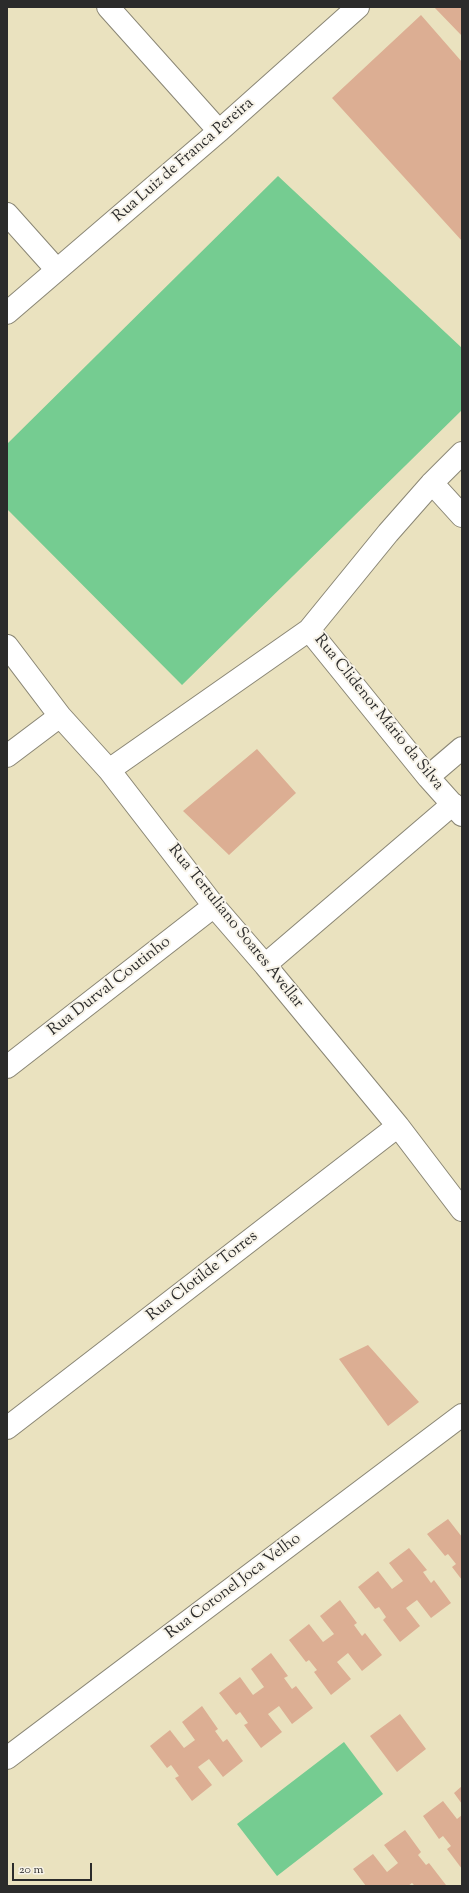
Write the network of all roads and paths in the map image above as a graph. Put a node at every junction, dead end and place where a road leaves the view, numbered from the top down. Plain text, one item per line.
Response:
1 (108, 7) edge
2 (358, 7) edge
3 (218, 132) junction
4 (7, 214) edge
5 (57, 270) junction
6 (7, 313) edge
7 (462, 453) edge
8 (432, 483) junction
9 (462, 516) edge
10 (309, 630) junction
11 (7, 646) edge
12 (60, 716) junction
13 (462, 748) edge
14 (7, 756) edge
15 (109, 770) junction
16 (428, 777) junction
17 (457, 809) edge
18 (214, 906) junction
19 (265, 965) junction
20 (7, 1067) edge
21 (398, 1126) junction
22 (462, 1210) edge
23 (462, 1416) edge
24 (7, 1428) edge
25 (7, 1758) edge

1 - 3 street
2 - 3 street, Rua Luiz de Franca Pereira
3 - 5 street, Rua Luiz de Franca Pereira
4 - 5 street
5 - 6 street, Rua Luiz de Franca Pereira
7 - 8 street
8 - 9 street
8 - 10 street
10 - 15 street
10 - 16 street, Rua Clidenor Mário da Silva
11 - 12 street, Rua Tertuliano Soares Avellar
12 - 14 street
12 - 15 street, Rua Tertuliano Soares Avellar
13 - 16 street
15 - 18 street, Rua Tertuliano Soares Avellar
16 - 17 street, Rua Clidenor Mário da Silva
17 - 19 street
18 - 19 street, Rua Tertuliano Soares Avellar
18 - 20 street, Rua Durval Coutinho
19 - 21 street, Rua Tertuliano Soares Avellar
21 - 22 street, Rua Tertuliano Soares Avellar
21 - 24 street, Rua Clotilde Torres
23 - 25 street, Rua Coronel Joca Velho

